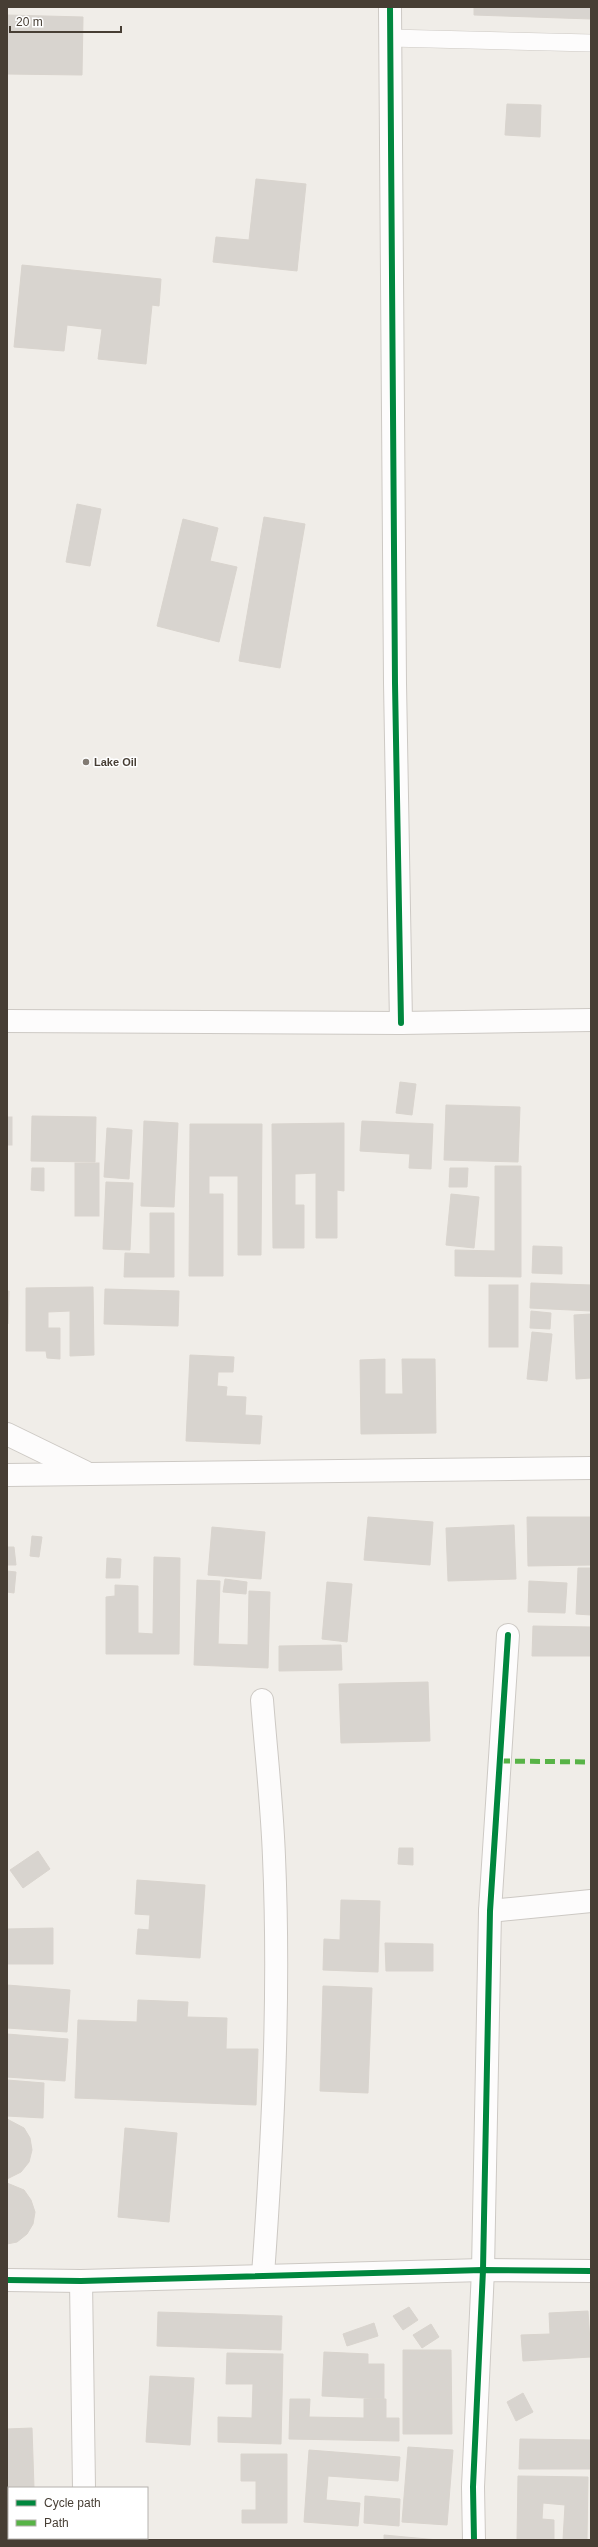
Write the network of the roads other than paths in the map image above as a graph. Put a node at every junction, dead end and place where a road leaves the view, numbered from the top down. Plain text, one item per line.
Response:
1 (390, 7) edge
2 (390, 38) junction
3 (591, 43) edge
4 (591, 1020) edge
5 (7, 1021) edge
6 (401, 1023) junction
7 (7, 1434) edge
8 (591, 1468) edge
9 (88, 1474) junction
10 (7, 1475) edge
11 (508, 1635) dead end
12 (262, 1700) dead end
13 (591, 1901) edge
14 (490, 1910) junction
15 (483, 2270) junction
16 (591, 2271) edge
17 (262, 2274) junction
18 (7, 2280) edge
19 (81, 2281) junction
20 (84, 2487) edge
21 (474, 2540) edge

1 - 2 street
2 - 3 lane
2 - 6 street
4 - 6 street
5 - 6 street
7 - 9 street
8 - 9 street
9 - 10 street
11 - 14 street
12 - 17 street
13 - 14 street
14 - 15 street
15 - 16 street
15 - 17 street
15 - 21 street
17 - 19 street
18 - 19 street
19 - 20 street

